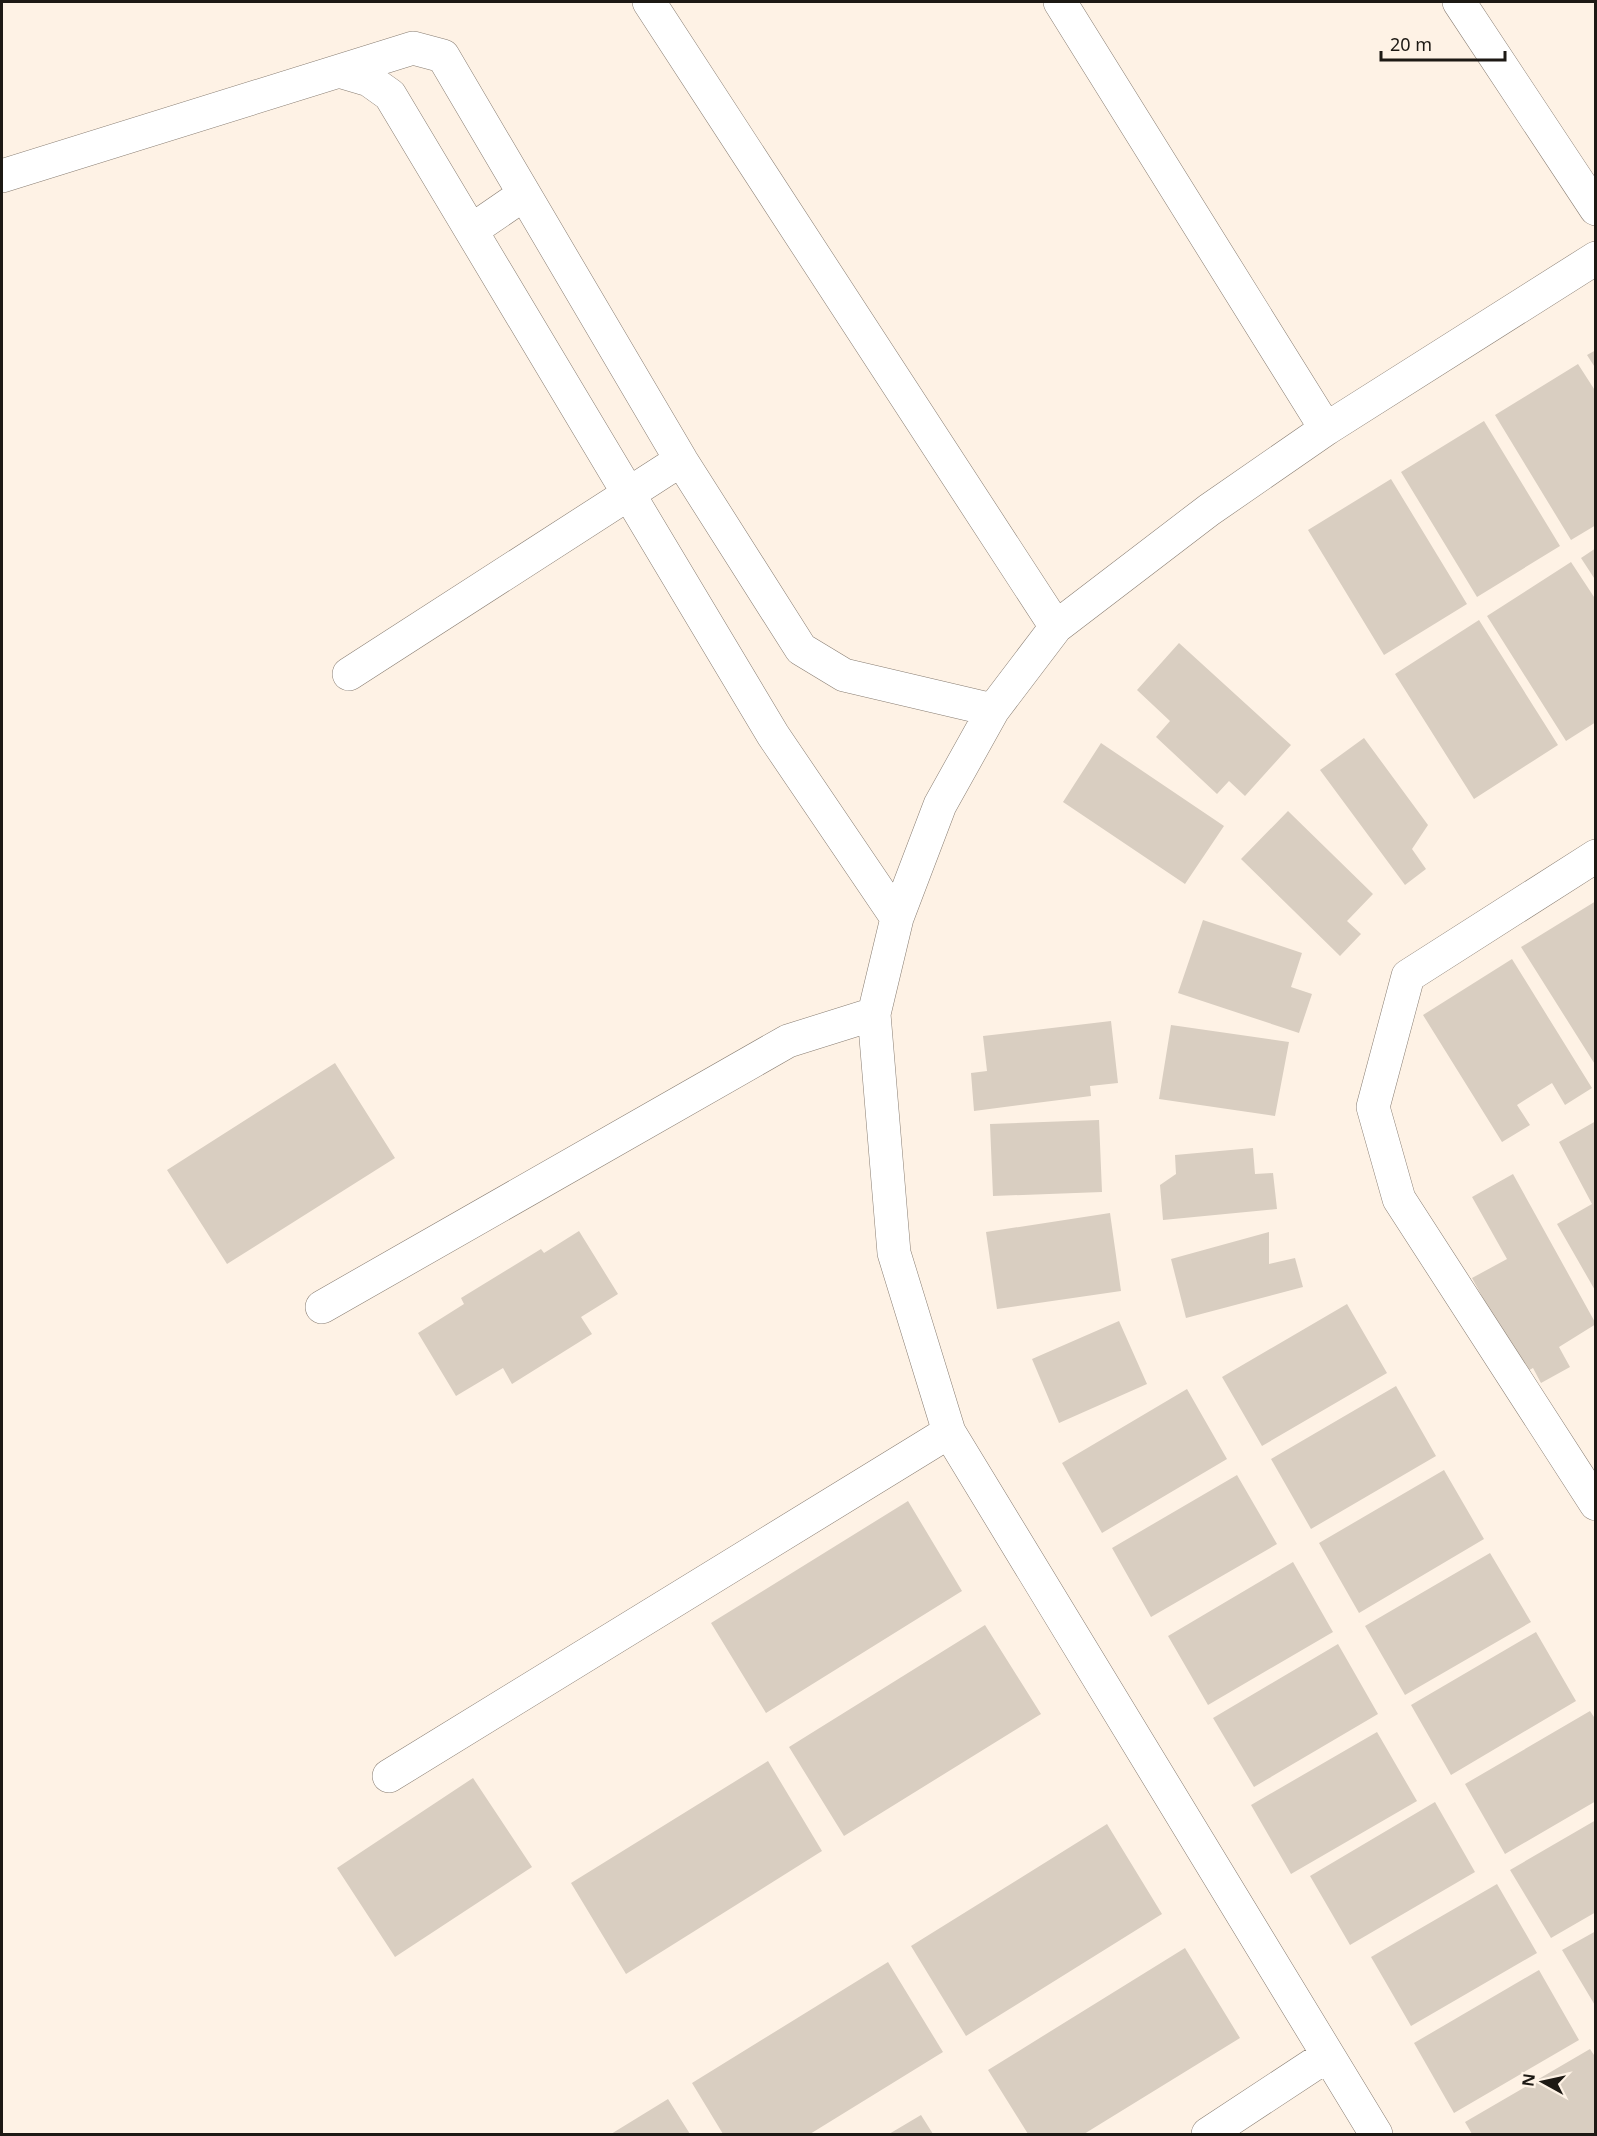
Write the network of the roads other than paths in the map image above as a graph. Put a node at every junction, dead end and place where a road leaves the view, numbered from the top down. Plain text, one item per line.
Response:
1 (649, 2) edge
2 (1060, 2) edge
3 (1459, 2) edge
4 (342, 72) junction
5 (2, 176) edge
6 (523, 195) junction
7 (1596, 209) edge
8 (472, 231) junction
9 (1596, 258) edge
10 (1326, 429) junction
11 (681, 460) junction
12 (630, 492) junction
13 (1056, 627) junction
14 (349, 674) dead end
15 (993, 710) junction
16 (1596, 856) edge
17 (897, 918) junction
18 (874, 1014) junction
19 (322, 1307) dead end
20 (948, 1432) junction
21 (1587, 1467) edge
22 (1596, 1504) edge
23 (389, 1776) dead end
24 (1328, 2055) junction
25 (1208, 2134) edge
26 (1376, 2134) edge

1 - 13 street
2 - 10 street
3 - 7 street
4 - 5 street
4 - 6 street
4 - 8 street
6 - 8 street
6 - 11 street
8 - 12 street
9 - 10 street
10 - 13 street
11 - 12 street
11 - 15 street
12 - 14 street
12 - 17 street
13 - 15 street
15 - 17 street
16 - 21 street
17 - 18 street
18 - 19 street
18 - 20 street
20 - 23 street
20 - 24 street
21 - 22 street
24 - 25 street
24 - 26 street

